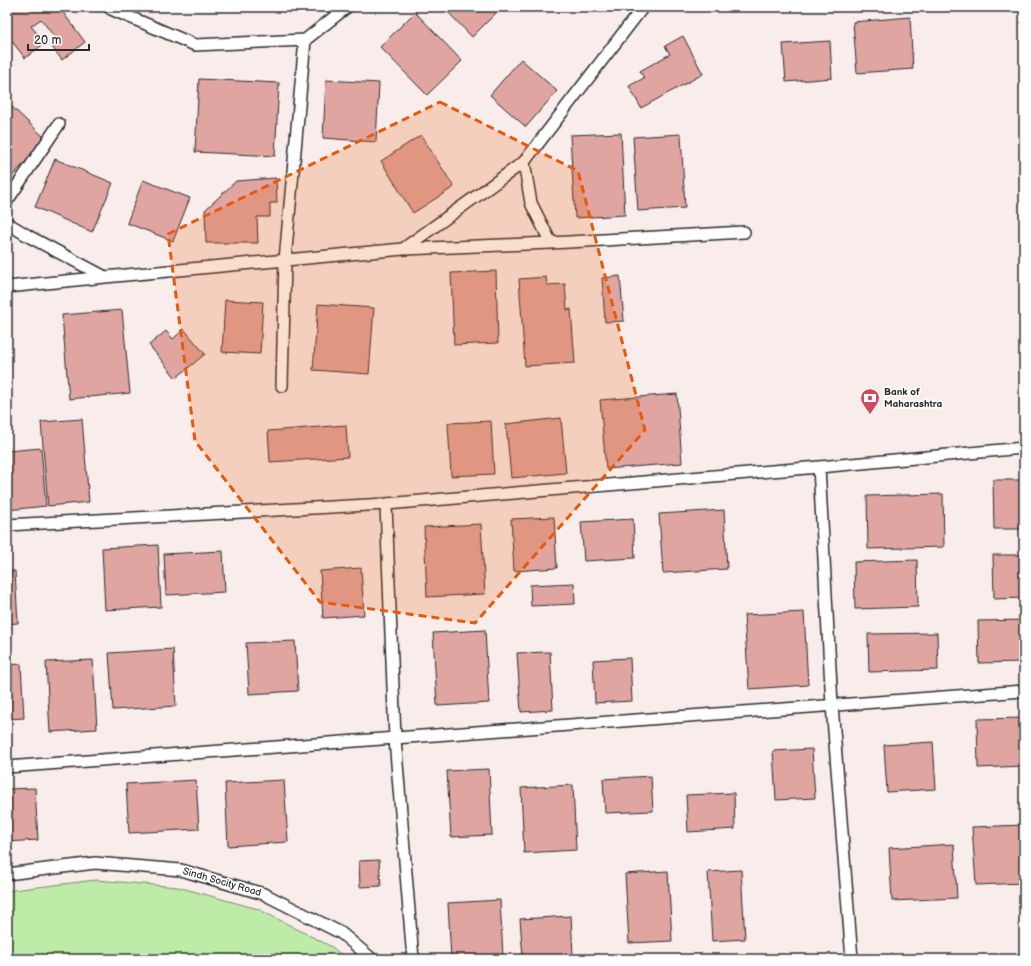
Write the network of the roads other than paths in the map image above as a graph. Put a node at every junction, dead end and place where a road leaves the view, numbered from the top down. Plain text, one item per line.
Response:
1 (108, 7) edge
2 (347, 7) edge
3 (643, 7) edge
4 (305, 40) junction
5 (59, 124) dead end
6 (524, 162) junction
7 (7, 201) edge
8 (7, 223) edge
9 (744, 232) dead end
10 (551, 243) junction
11 (403, 249) junction
12 (285, 260) junction
13 (105, 277) junction
14 (7, 287) edge
15 (282, 386) dead end
16 (1024, 448) edge
17 (819, 467) junction
18 (386, 504) junction
19 (7, 525) edge
20 (1024, 691) edge
21 (832, 705) junction
22 (395, 739) junction
23 (7, 767) edge
24 (7, 874) edge
25 (372, 959) edge
26 (413, 959) edge
27 (852, 959) edge

1 - 4 lane
2 - 4 lane
3 - 6 lane
4 - 12 lane
5 - 7 lane
6 - 10 lane
6 - 11 lane
8 - 13 lane
9 - 10 lane
10 - 11 lane
11 - 12 lane
12 - 13 lane
12 - 15 lane
13 - 14 lane
16 - 17 lane
17 - 18 lane
17 - 21 lane
18 - 19 lane
18 - 22 lane
20 - 21 lane
21 - 22 lane
21 - 27 lane
22 - 23 lane
22 - 26 lane
24 - 25 lane, Sindh Socity Road

